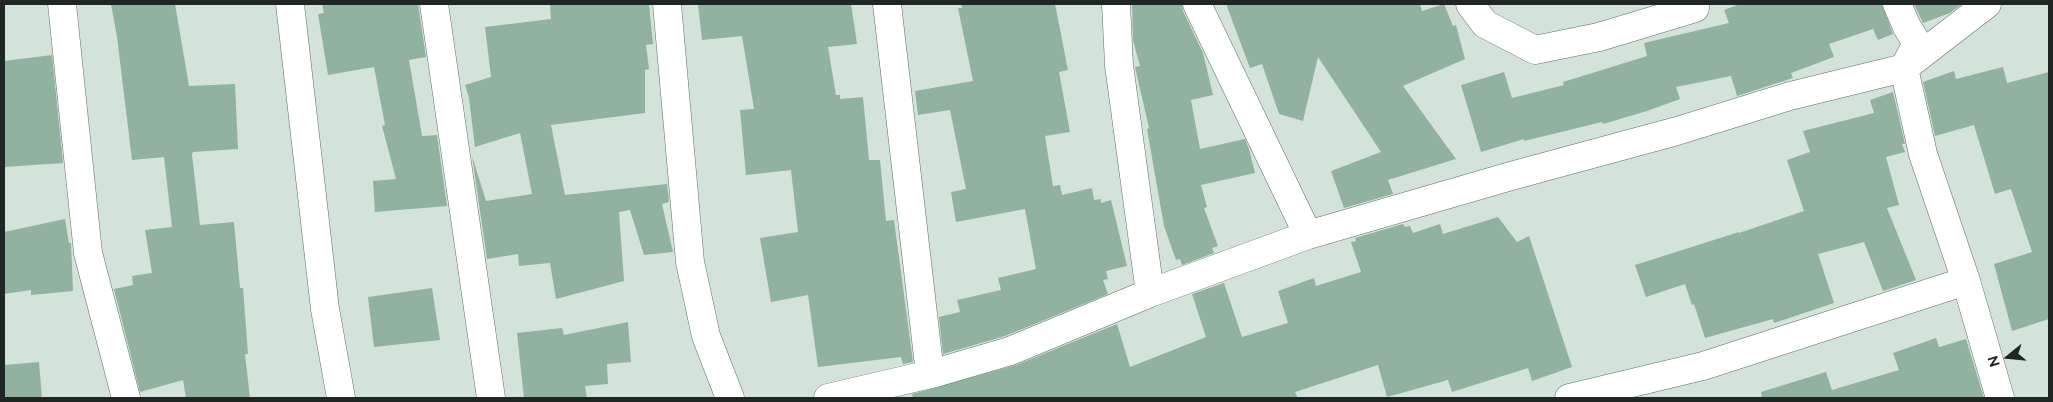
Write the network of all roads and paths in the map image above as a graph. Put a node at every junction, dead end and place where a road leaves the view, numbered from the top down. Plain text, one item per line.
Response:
1 (62, 4) edge
2 (290, 4) edge
3 (434, 4) edge
4 (667, 4) edge
5 (887, 4) edge
6 (1116, 4) edge
7 (1197, 4) edge
8 (1470, 4) edge
9 (1693, 4) edge
10 (1897, 4) edge
11 (1987, 4) edge
12 (1904, 68) junction
13 (1308, 235) junction
14 (1966, 281) junction
15 (1150, 293) junction
16 (930, 374) junction
17 (126, 398) edge
18 (341, 398) edge
19 (491, 398) edge
20 (730, 398) edge
21 (828, 398) edge
22 (1569, 398) edge
23 (2000, 398) edge

1 - 17 street
2 - 18 street
3 - 19 street
4 - 20 street
5 - 16 street
6 - 15 street
7 - 13 street
8 - 9 street
10 - 12 street
11 - 12 street
12 - 13 street
12 - 14 street
13 - 15 street
14 - 22 street
14 - 23 street
15 - 16 street
16 - 21 street

